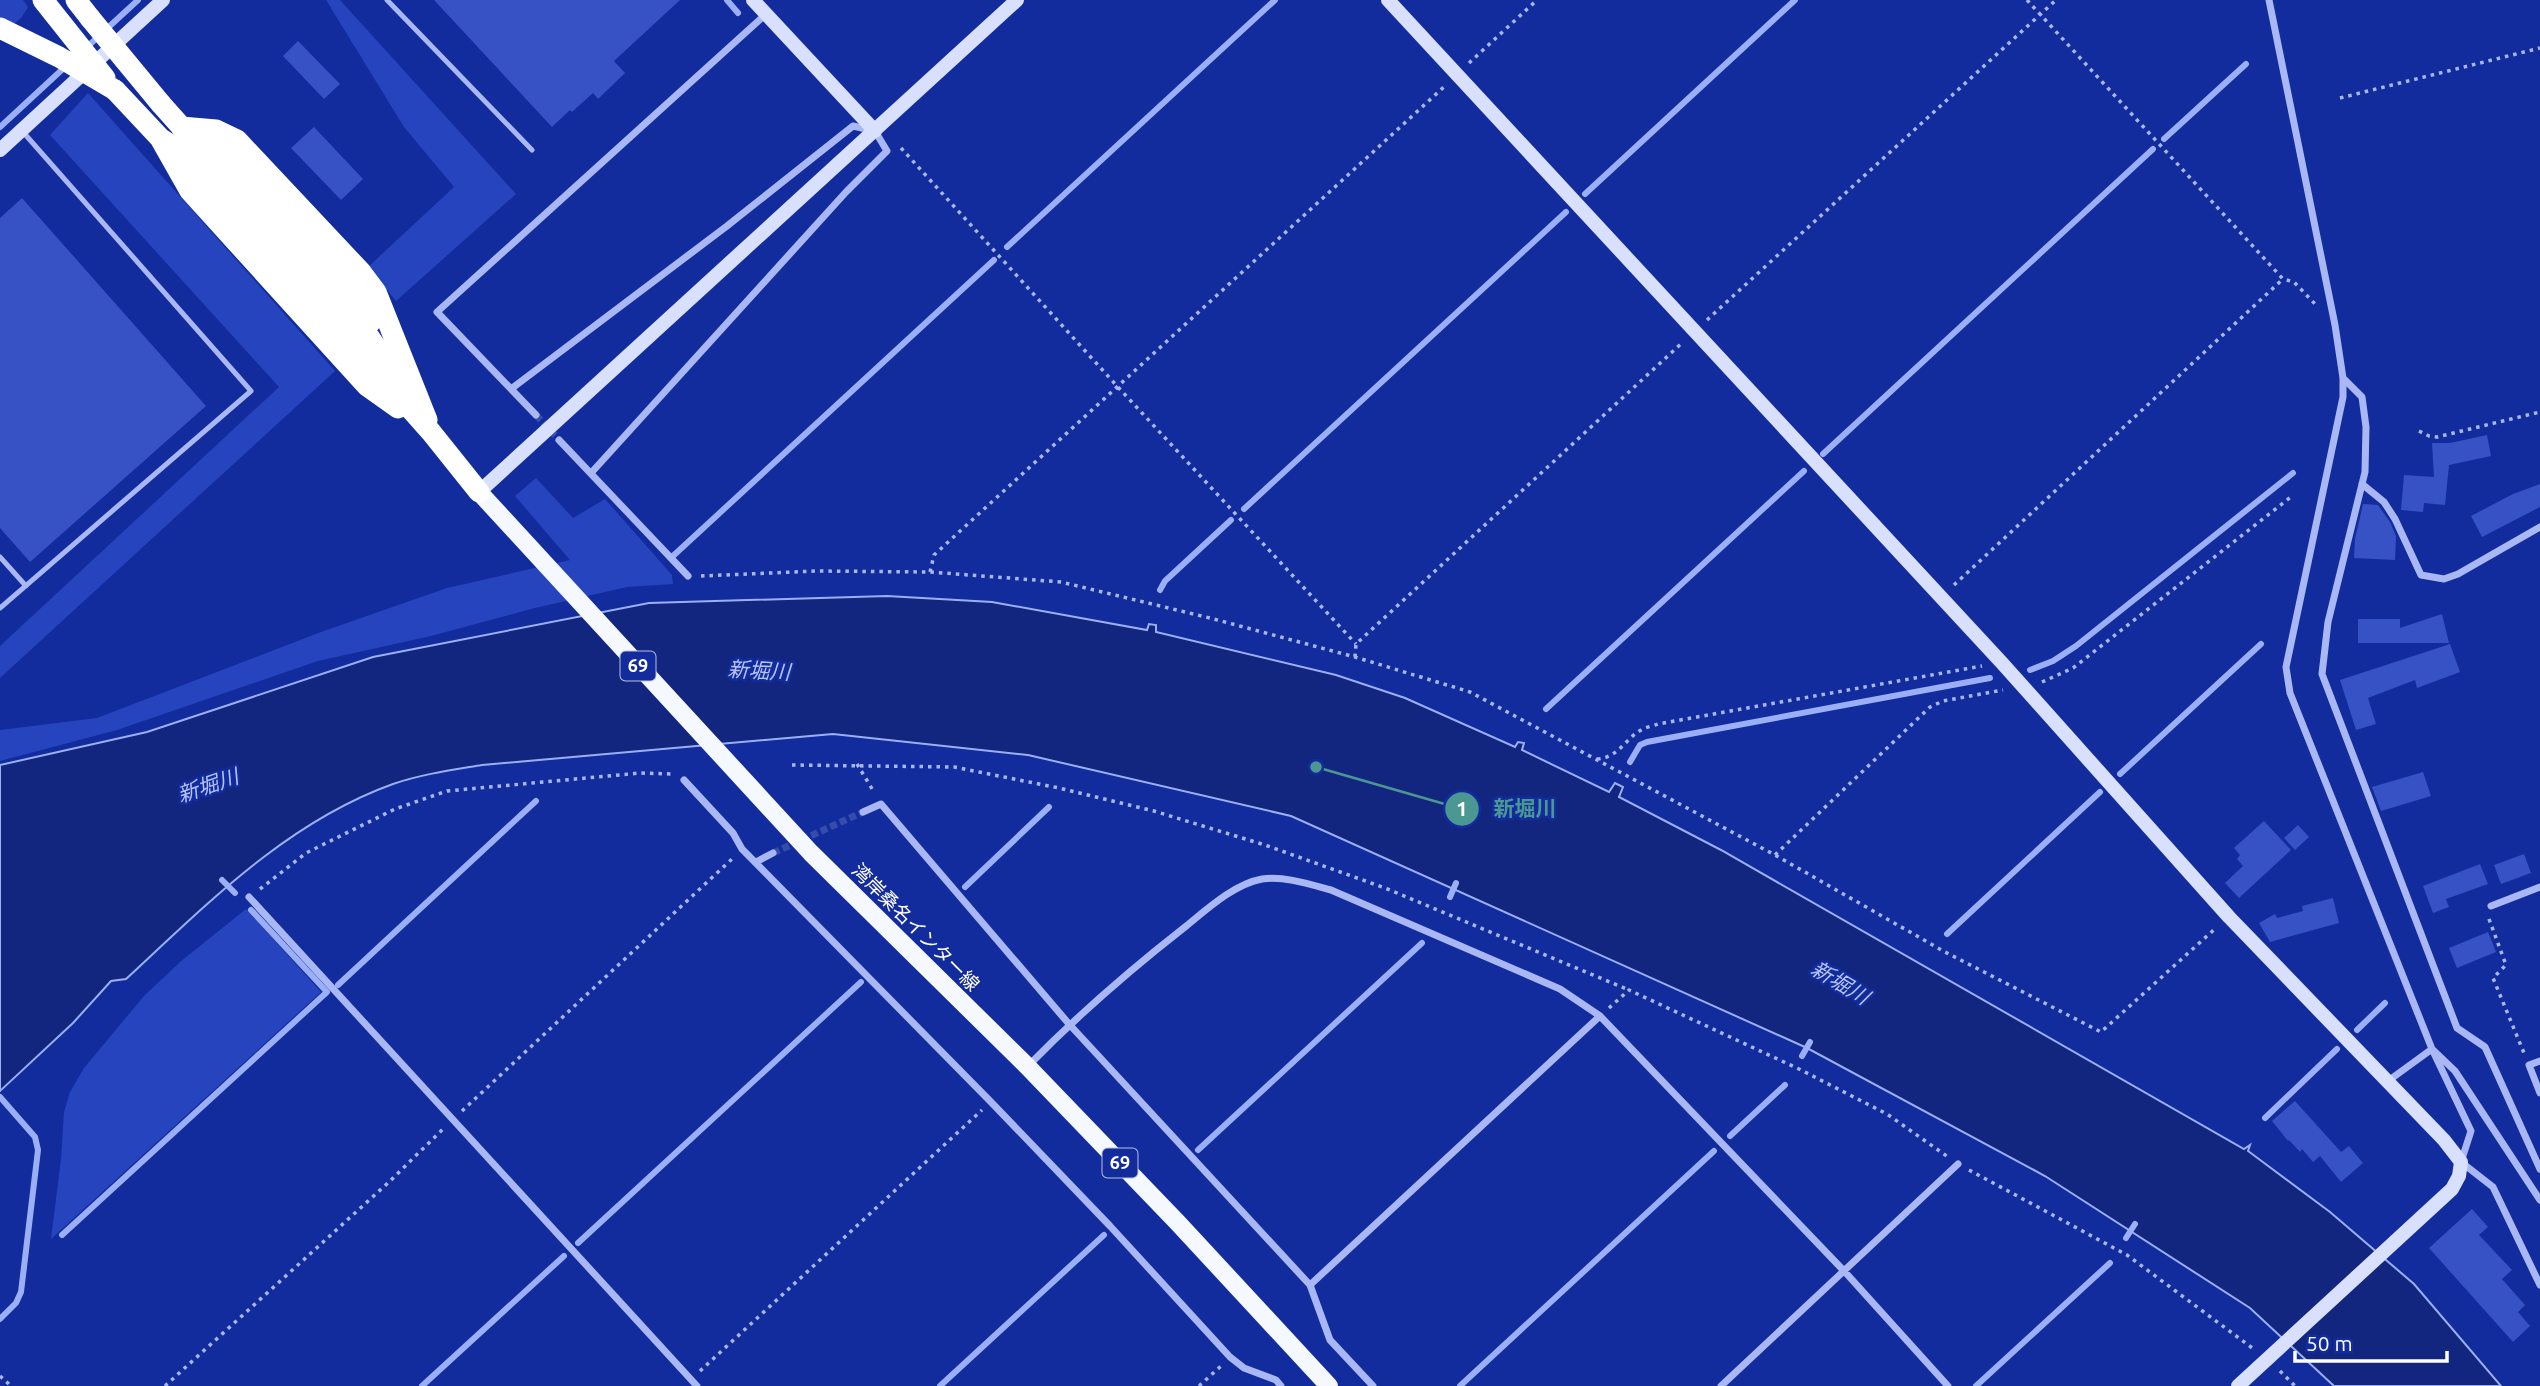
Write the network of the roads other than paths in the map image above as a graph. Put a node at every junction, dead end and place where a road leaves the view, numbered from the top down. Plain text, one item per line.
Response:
1 (43, 0) edge
2 (163, 0) edge
3 (387, 0) edge
4 (753, 0) edge
5 (1017, 0) edge
6 (1388, 0) edge
7 (2269, 0) edge
8 (82, 6) edge
9 (766, 14) junction
10 (0, 28) edge
11 (115, 90) junction
12 (181, 127) junction
13 (21, 130) junction
14 (875, 131) junction
15 (0, 150) edge
16 (532, 150) dead end
17 (2343, 378) junction
18 (511, 388) junction
19 (536, 415) tunnel mouth
20 (431, 432) junction
21 (559, 440) tunnel mouth
22 (592, 472) junction
23 (2362, 484) junction
24 (478, 492) junction
25 (2540, 527) edge
26 (0, 557) edge
27 (688, 576) road end
28 (26, 586) junction
29 (0, 608) edge
30 (684, 780) road end
31 (863, 812) tunnel mouth
32 (773, 853) tunnel mouth
33 (755, 862) junction
34 (2540, 887) edge
35 (249, 897) road end
36 (2491, 906) road end
37 (1600, 1016) junction
38 (1069, 1024) junction
39 (2432, 1049) junction
40 (2540, 1061) edge
41 (1027, 1066) junction
42 (2388, 1082) junction
43 (2540, 1093) edge
44 (2461, 1162) junction
45 (1958, 1164) dead end
46 (2540, 1170) edge
47 (2540, 1200) edge
48 (1845, 1272) junction
49 (1310, 1285) junction
50 (2540, 1285) edge
51 (694, 1383) edge
52 (1281, 1386) edge
53 (1329, 1386) edge
54 (1373, 1386) edge
55 (1721, 1386) edge
56 (1948, 1386) edge
57 (2238, 1386) edge

1 - 11 highway, bridge
2 - 13 street
3 - 16 lane
4 - 9 street
5 - 14 street
6 - 42 street
7 - 17 street
8 - 12 highway, bridge
9 - 14 street
9 - 18 street
10 - 11 highway, bridge
11 - 20 highway
12 - 20 highway
12 - 20 highway
13 - 15 street
13 - 28 lane
14 - 18 street
14 - 22 street
14 - 24 street
17 - 23 street
17 - 39 street
18 - 19 street
20 - 24 highway, 69
21 - 22 street
22 - 27 street
23 - 25 street
23 - 46 street
24 - 41 main road, 湾岸桑名インター線 / 69
26 - 28 lane
28 - 29 lane
30 - 33 street
31 - 38 street
32 - 33 street
33 - 52 street
34 - 36 street
35 - 51 street
37 - 38 street
37 - 48 street
37 - 49 street
38 - 41 street
38 - 49 street
39 - 42 street
39 - 44 street
39 - 47 street
40 - 43 street
41 - 53 main road, 湾岸桑名インター線 / 69
42 - 44 street
44 - 50 street
44 - 57 street
45 - 48 street
48 - 55 street
48 - 56 street
49 - 54 street

